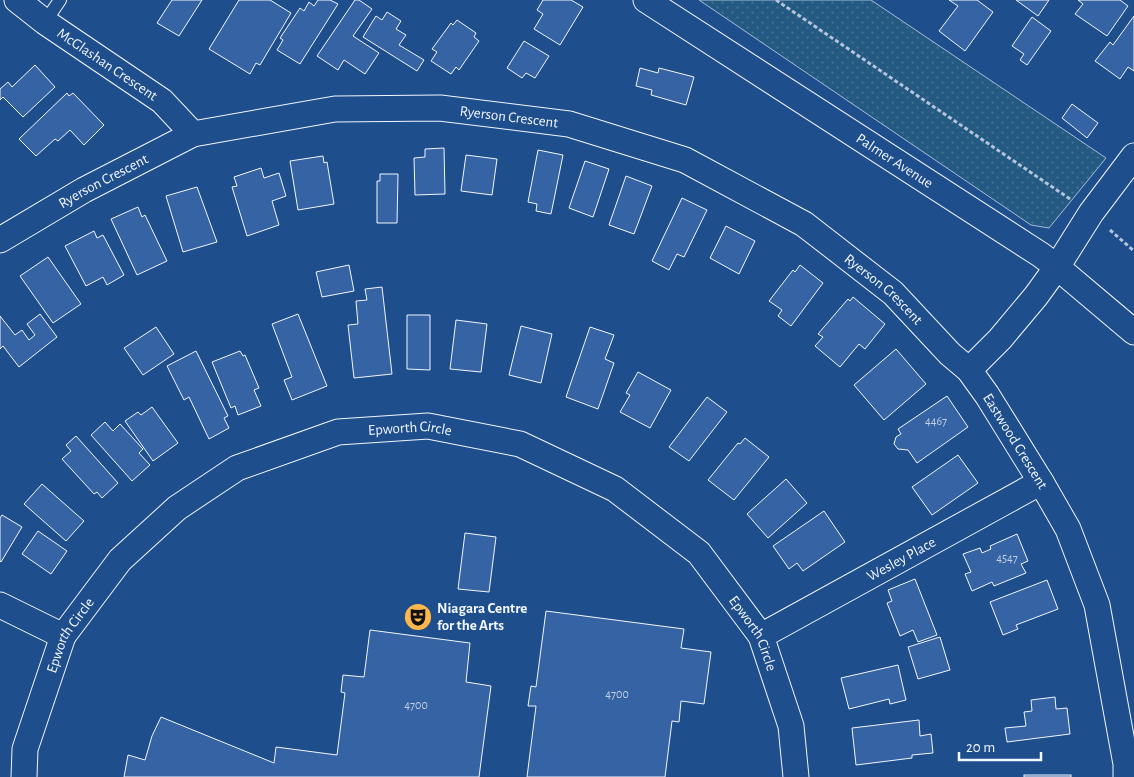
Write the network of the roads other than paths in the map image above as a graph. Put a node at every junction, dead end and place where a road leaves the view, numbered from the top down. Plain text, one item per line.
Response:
1 (17, 0) edge
2 (60, 0) edge
3 (646, 0) edge
4 (45, 22) junction
5 (193, 134) junction
6 (1134, 156) edge
7 (0, 240) edge
8 (1057, 267) junction
9 (1134, 332) edge
10 (969, 370) junction
11 (1041, 482) junction
12 (0, 605) edge
13 (63, 636) junction
14 (761, 636) junction
15 (24, 777) edge
16 (796, 777) edge
17 (1126, 777) edge

1 - 4 street, McGlashan Crescent
2 - 4 lane
3 - 8 street, Palmer Avenue
4 - 5 street, McGlashan Crescent
5 - 7 street, Ryerson Crescent
5 - 10 street, Ryerson Crescent
6 - 8 street
8 - 9 street, Palmer Avenue
8 - 10 street
10 - 11 street, Eastwood Crescent
11 - 14 street, Wesley Place
11 - 17 street, Eastwood Crescent
12 - 13 street
13 - 14 street, Epworth Circle
13 - 15 street, Epworth Circle
14 - 16 street, Epworth Circle

